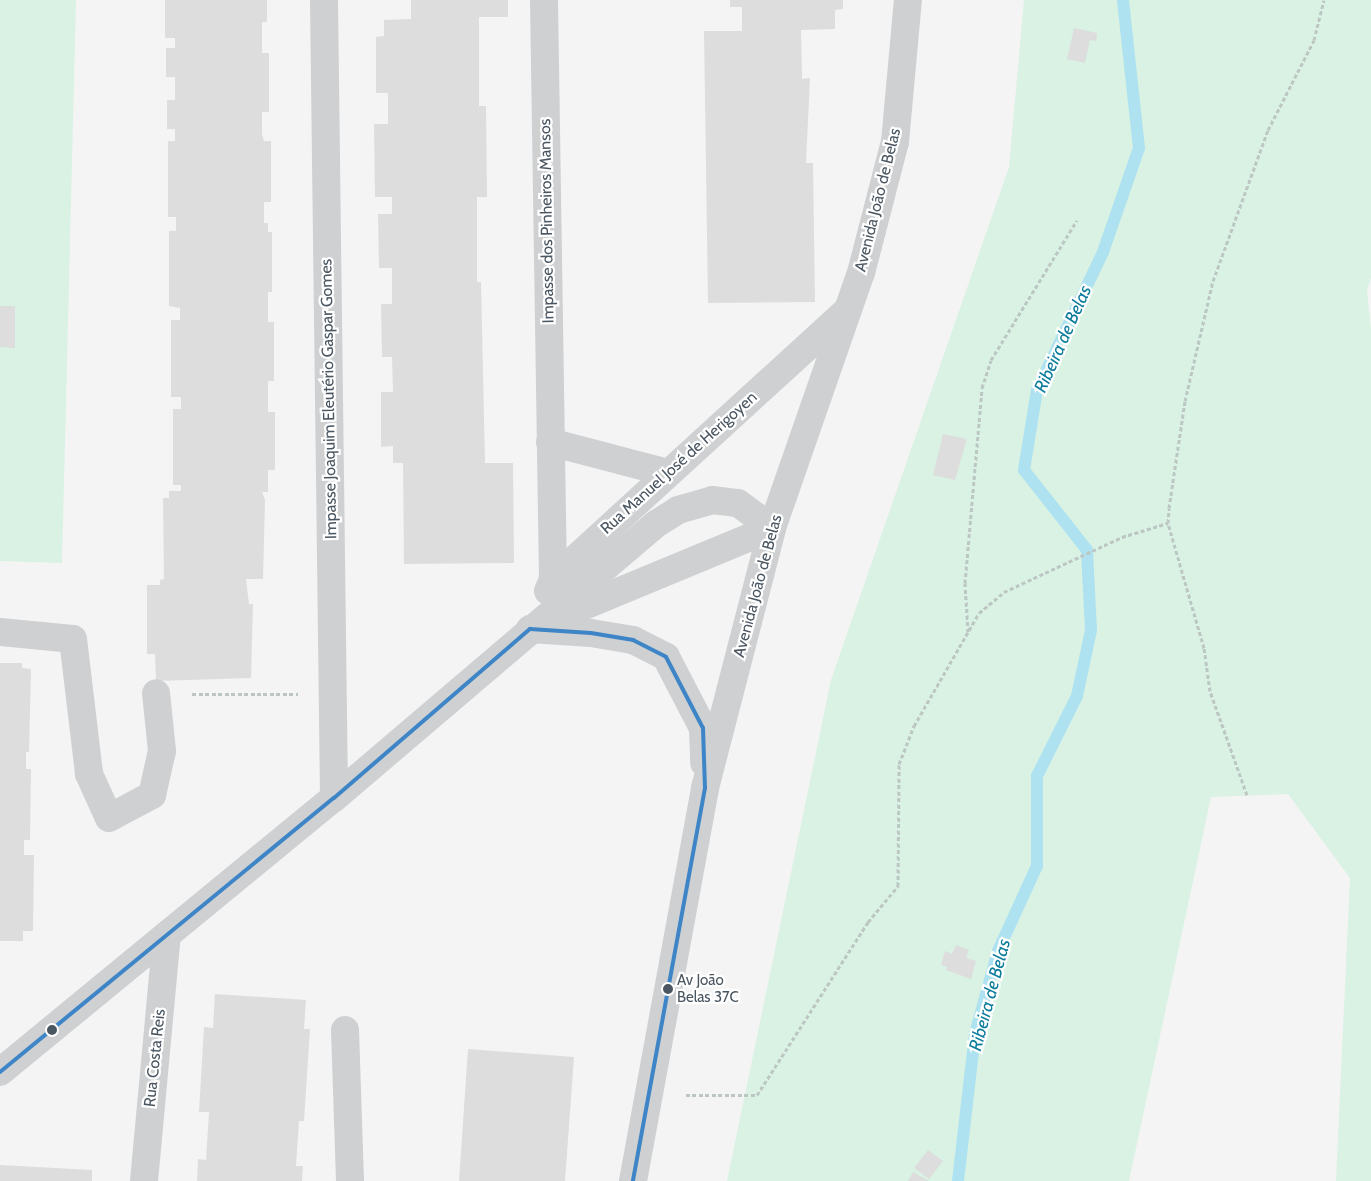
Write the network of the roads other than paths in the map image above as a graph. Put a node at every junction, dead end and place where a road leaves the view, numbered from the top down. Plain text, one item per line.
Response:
1 (324, 0) edge
2 (544, 0) edge
3 (908, 0) edge
4 (846, 312) junction
5 (550, 442) junction
6 (668, 473) junction
7 (772, 528) junction
8 (553, 579) junction
9 (530, 628) junction
10 (0, 632) edge
11 (156, 693) dead end
12 (705, 788) junction
13 (334, 798) junction
14 (167, 935) junction
15 (345, 1030) dead end
16 (0, 1072) edge
17 (144, 1181) edge
18 (350, 1181) edge
19 (634, 1181) edge

1 - 13 street, Impasse Joaquim Eleutério Gaspar Gomes
2 - 5 street, Impasse dos Pinheiros Mansos
3 - 4 street, Avenida João de Belas
4 - 6 street, Rua Manuel José de Herigoyen
4 - 7 street, Avenida João de Belas
5 - 6 street
5 - 8 street, Impasse dos Pinheiros Mansos
6 - 8 street, Rua Manuel José de Herigoyen
7 - 9 street, Rua Manuel José de Herigoyen
7 - 9 street, Rua Manuel José de Herigoyen
7 - 12 street, Avenida João de Belas
8 - 9 street, Rua Manuel José de Herigoyen
9 - 12 street
9 - 13 street, Rua Manuel José de Herigoyen
10 - 11 street
12 - 19 street, Avenida João de Belas
13 - 14 street, Rua Manuel José de Herigoyen
14 - 16 street, Rua Manuel José de Herigoyen
14 - 17 street, Rua Costa Reis
15 - 18 street

